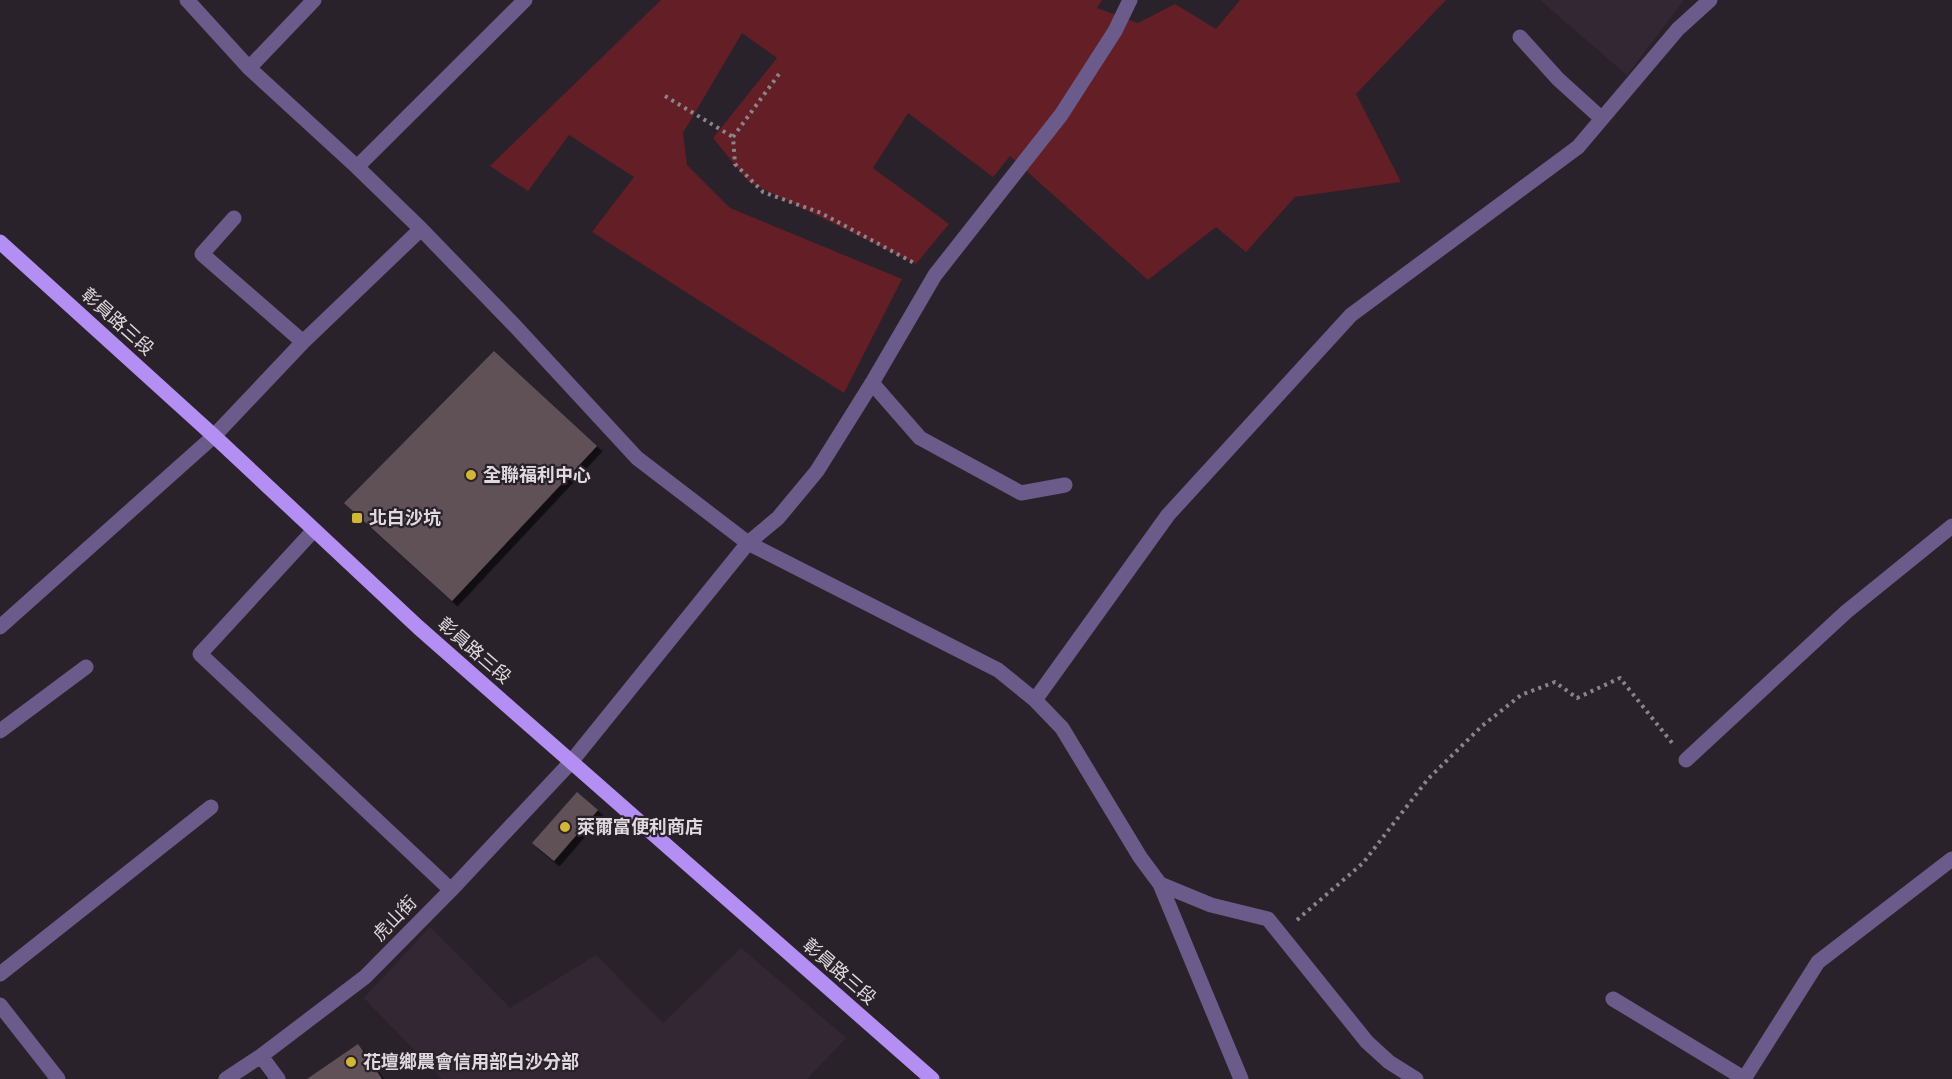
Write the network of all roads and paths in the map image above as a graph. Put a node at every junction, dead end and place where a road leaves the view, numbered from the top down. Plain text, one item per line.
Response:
1 (187, 0) edge
2 (314, 0) edge
3 (525, 0) edge
4 (1130, 0) edge
5 (1710, 0) edge
6 (1520, 37) dead end
7 (249, 68) junction
8 (779, 74) dead end
9 (665, 96) dead end
10 (1601, 118) junction
11 (734, 137) junction
12 (357, 167) junction
13 (234, 218) dead end
14 (421, 229) junction
15 (0, 242) edge
16 (935, 275) junction
17 (303, 342) junction
18 (873, 383) junction
19 (214, 436) junction
20 (1065, 486) dead end
21 (1952, 526) edge
22 (314, 530) junction
23 (748, 543) junction
24 (0, 627) edge
25 (86, 667) dead end
26 (1035, 699) junction
27 (0, 731) edge
28 (1686, 760) joint
29 (571, 762) junction
30 (211, 807) dead end
31 (1952, 859) edge
32 (1160, 884) junction
33 (451, 890) junction
34 (1281, 934) junction
35 (0, 974) edge
36 (1613, 999) dead end
37 (0, 1005) edge
38 (261, 1056) junction
39 (925, 1077) edge
40 (58, 1079) edge
41 (226, 1079) edge
42 (278, 1079) edge
43 (1241, 1079) edge
44 (1416, 1079) edge
45 (1745, 1079) edge

1 - 7 street
2 - 7 street
3 - 12 street
4 - 16 street, 虎山街
5 - 10 street
6 - 10 street
7 - 12 street
8 - 11 path
9 - 11 path
10 - 26 street
11 - 16 path
12 - 14 street
13 - 17 street
14 - 17 street
14 - 23 street
15 - 19 main road, 彰員路三段
16 - 18 street, 虎山街
17 - 19 street
18 - 20 street
18 - 23 street, 虎山街
19 - 22 main road, 彰員路三段
19 - 24 street
21 - 28 street
22 - 29 main road, 彰員路三段
22 - 33 street
23 - 26 street
23 - 29 street, 虎山街
25 - 27 street
26 - 32 street
28 - 34 path
29 - 33 street, 虎山街
29 - 39 main road, 彰員路三段
30 - 35 street
31 - 45 street
32 - 34 street
32 - 43 street
33 - 38 street, 虎山街
34 - 44 street
36 - 45 street
37 - 40 street
38 - 41 street, 虎山街
38 - 42 street

